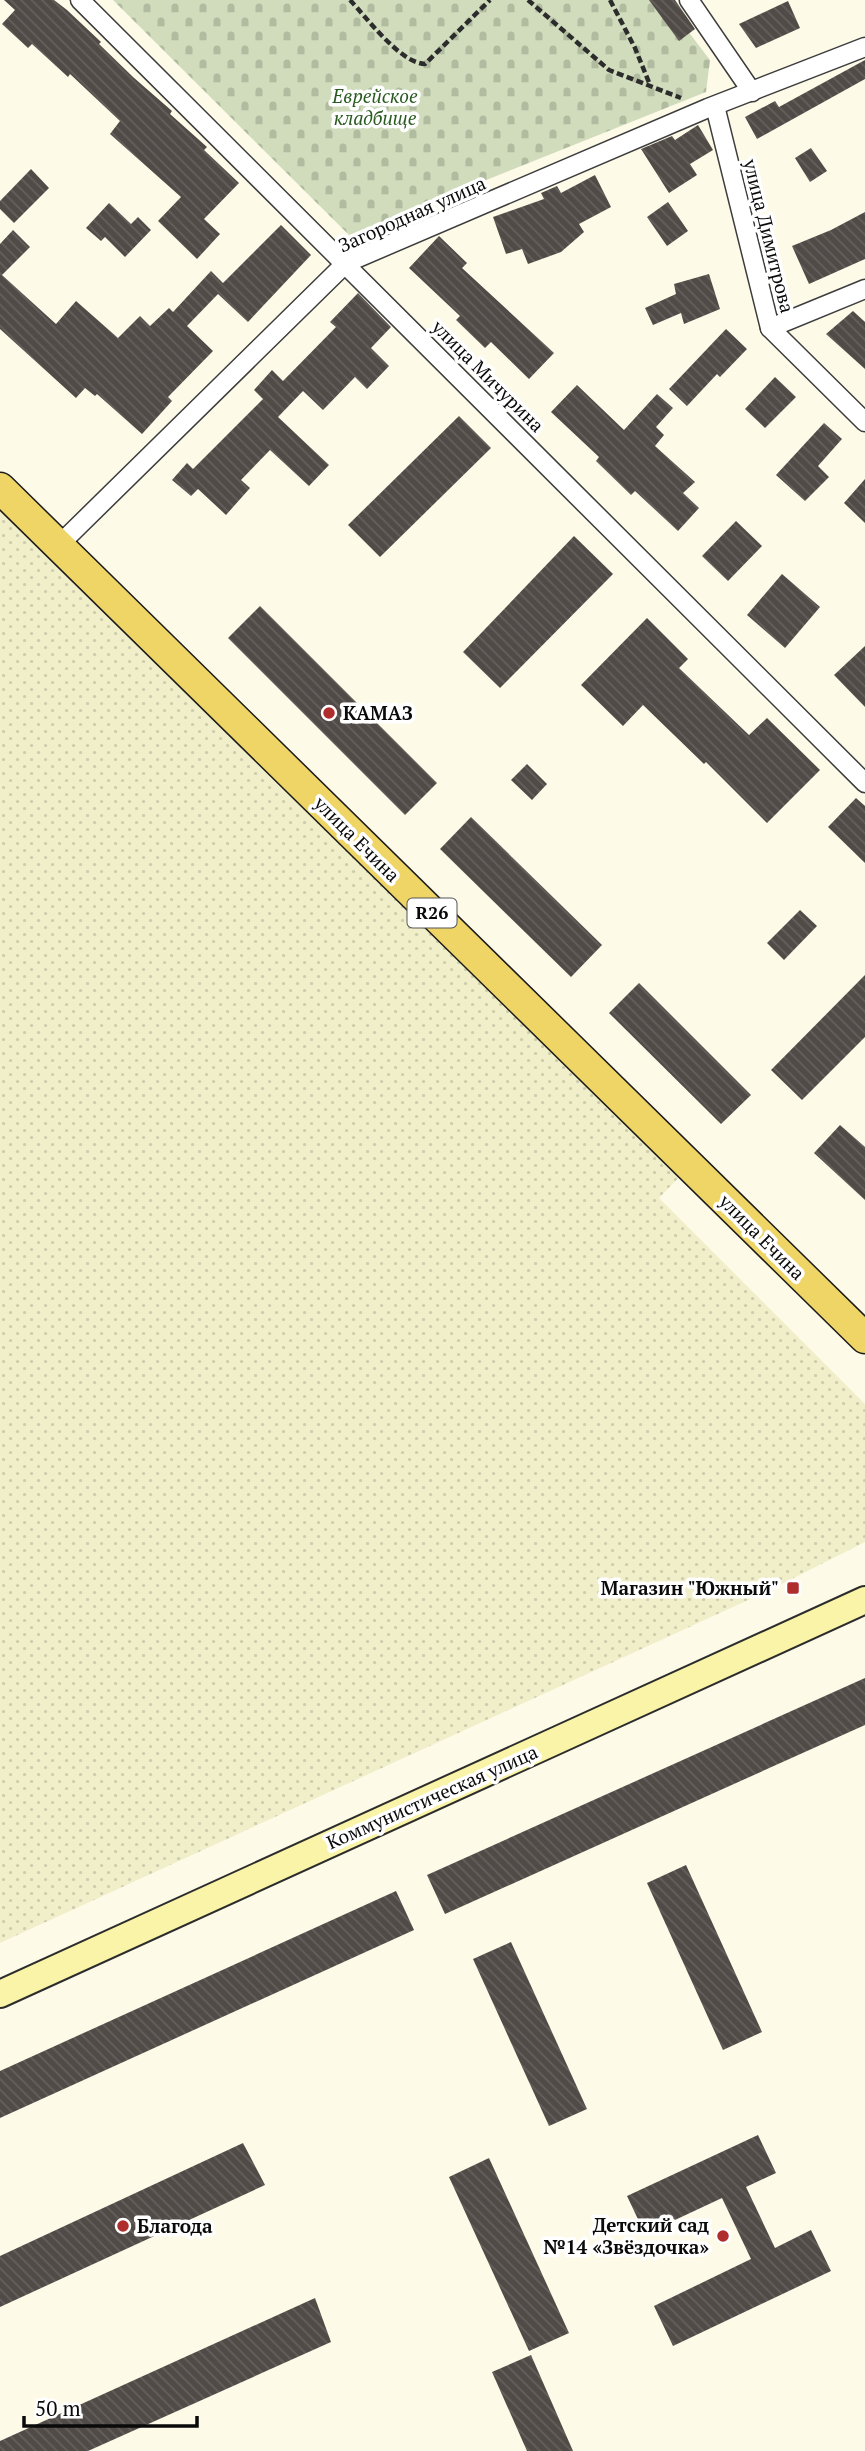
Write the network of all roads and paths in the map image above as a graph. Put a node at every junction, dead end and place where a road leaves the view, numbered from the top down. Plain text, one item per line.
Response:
1 (80, 0) edge
2 (350, 0) edge
3 (490, 0) edge
4 (528, 0) edge
5 (610, 0) edge
6 (689, 0) edge
7 (865, 47) edge
8 (650, 86) junction
9 (752, 92) junction
10 (711, 107) junction
11 (346, 263) junction
12 (865, 289) edge
13 (770, 328) junction
14 (865, 422) edge
15 (0, 488) edge
16 (59, 545) junction
17 (865, 783) edge
18 (865, 1338) edge
19 (865, 1600) edge
20 (0, 1994) edge

1 - 11 street, улица Мичурина
2 - 3 path
4 - 8 path
5 - 8 path
6 - 9 street
7 - 9 street, Загородная улица
8 - 10 path
9 - 10 street, Загородная улица
10 - 11 street, Загородная улица
10 - 13 street, улица Димитрова
11 - 16 street, Загородная улица
11 - 17 street, улица Мичурина
12 - 13 street
13 - 14 street, улица Димитрова
15 - 16 main road, улица Ечина / R26
16 - 18 main road, улица Ечина / R26
19 - 20 main road, Коммунистическая улица

